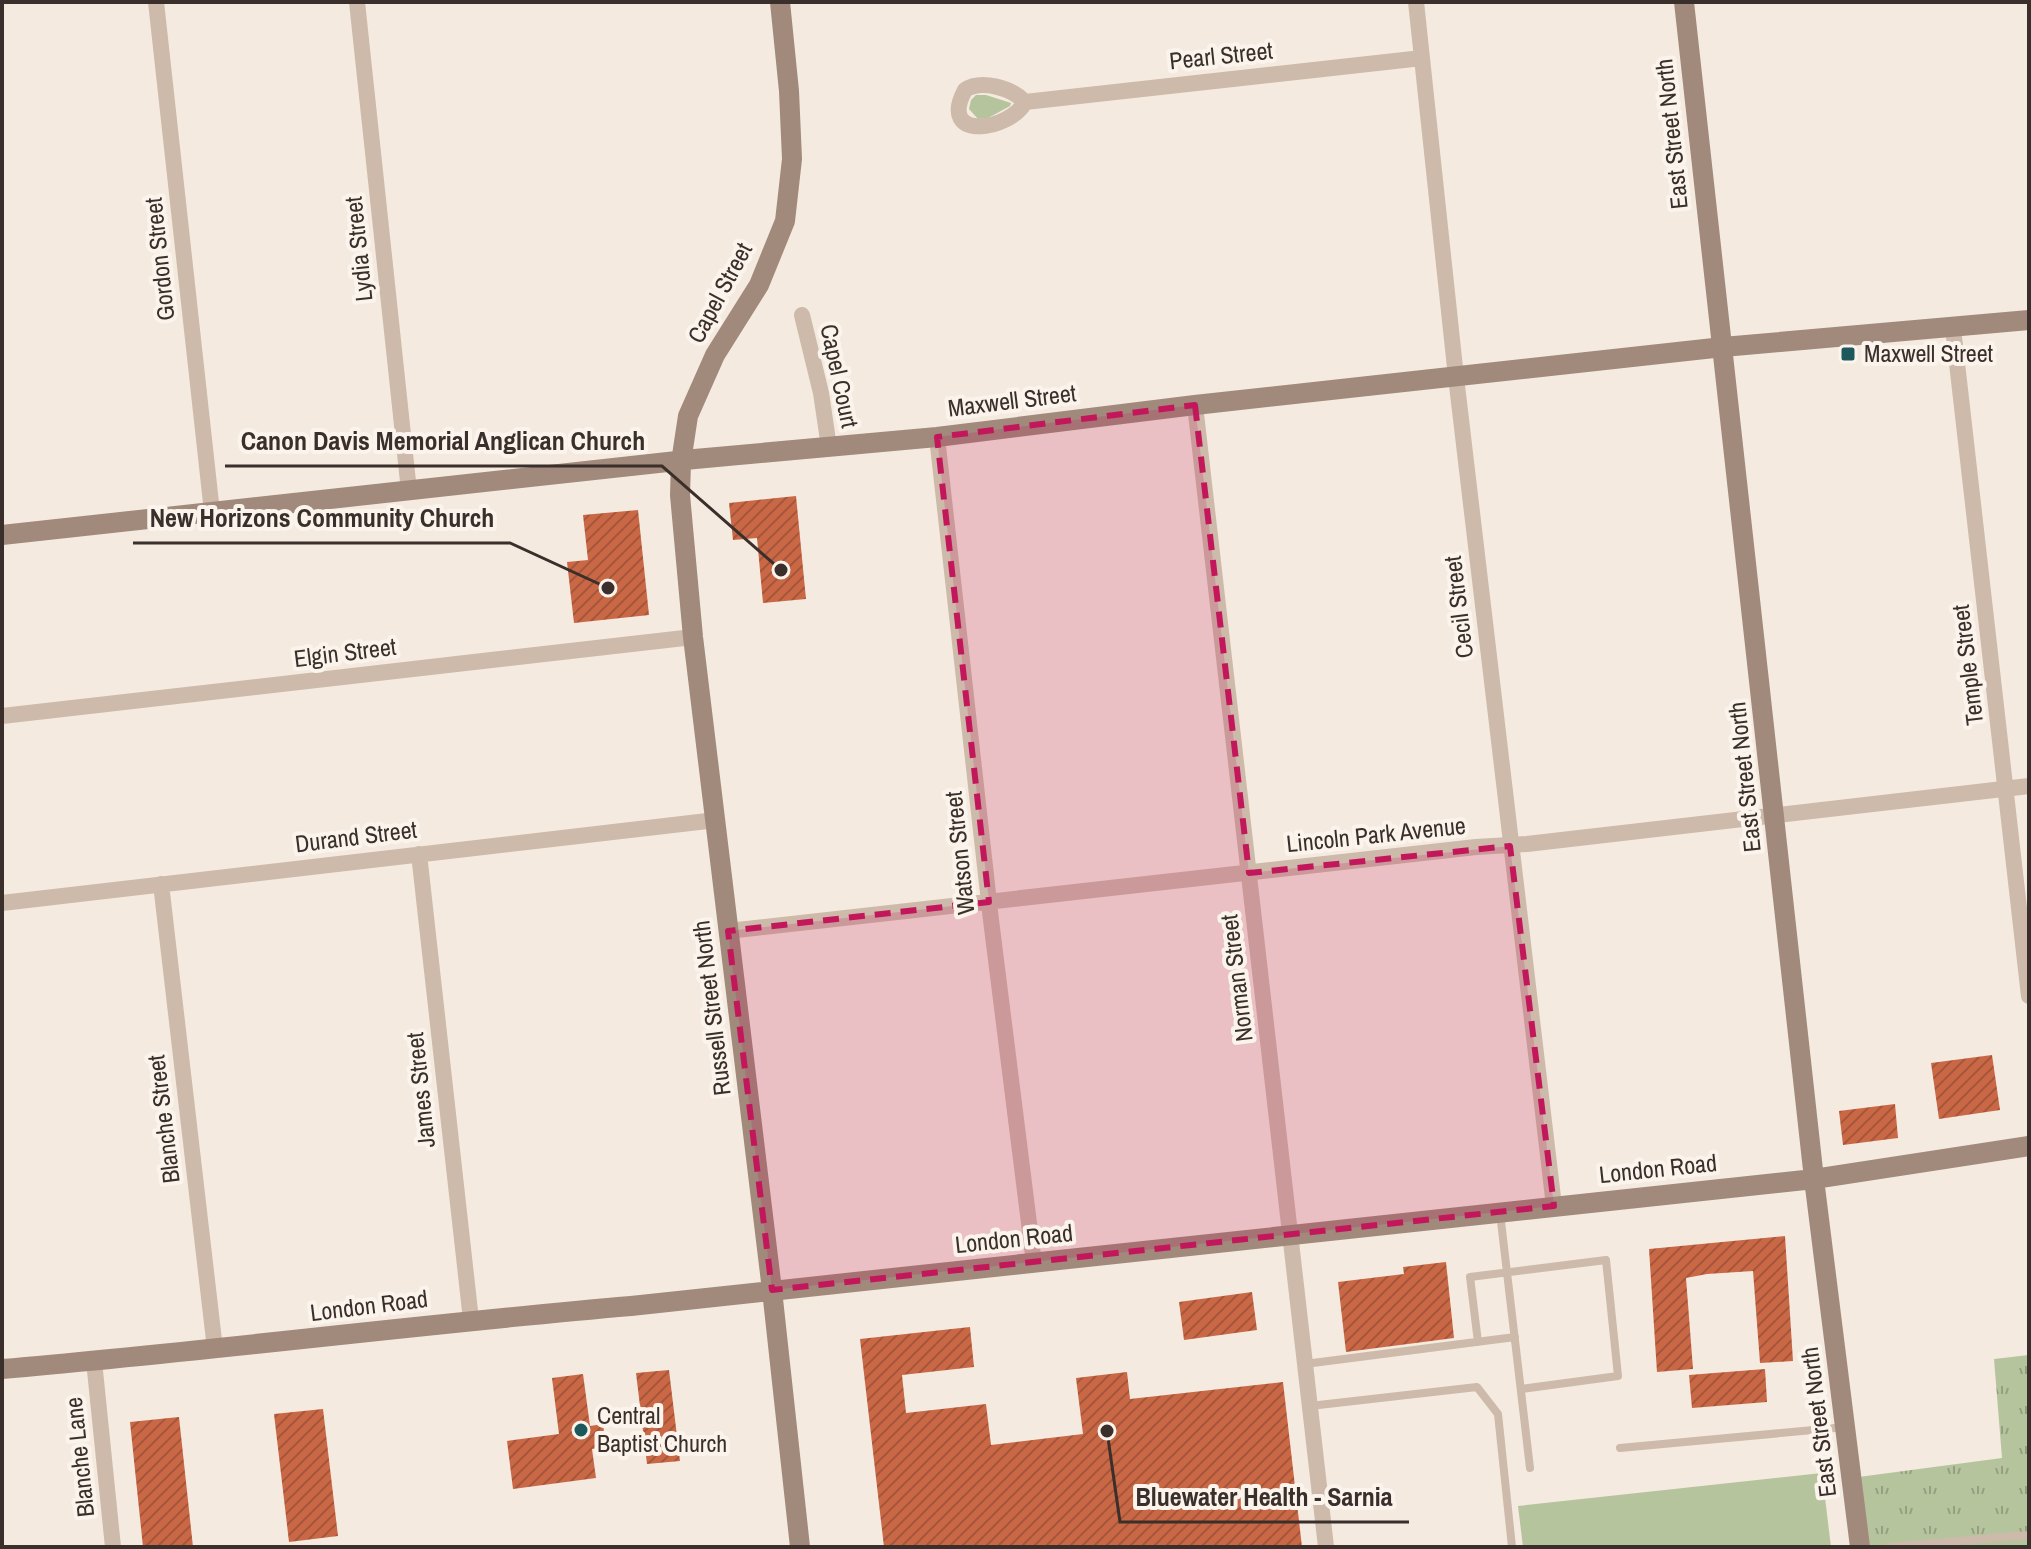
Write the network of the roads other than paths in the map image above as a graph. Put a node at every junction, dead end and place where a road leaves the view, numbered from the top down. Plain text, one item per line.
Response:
1 (156, 2) edge
2 (357, 2) edge
3 (780, 2) edge
4 (1416, 2) edge
5 (1684, 2) edge
6 (1422, 58) junction
7 (1025, 102) dead end
8 (802, 315) dead end
9 (2029, 320) edge
10 (1953, 328) junction
11 (1723, 347) junction
12 (1456, 377) junction
13 (1195, 405) junction
14 (937, 437) junction
15 (829, 447) junction
16 (681, 462) junction
17 (409, 491) junction
18 (212, 512) junction
19 (2, 535) edge
20 (693, 637) junction
21 (2, 716) edge
22 (2029, 786) edge
23 (2006, 789) junction
24 (1775, 816) junction
25 (716, 820) junction
26 (1510, 846) junction
27 (419, 854) junction
28 (1249, 873) junction
29 (161, 884) junction
30 (989, 902) junction
31 (2, 903) edge
32 (728, 931) junction
33 (2029, 996) edge
34 (2029, 1146) edge
35 (1814, 1179) junction
36 (1554, 1206) junction
37 (1500, 1212) junction
38 (1291, 1236) junction
39 (1034, 1263) junction
40 (1507, 1272) junction
41 (772, 1290) junction
42 (471, 1320) junction
43 (1515, 1337) junction
44 (1478, 1342) junction
45 (215, 1349) junction
46 (94, 1361) junction
47 (1305, 1364) junction
48 (2, 1369) edge
49 (1521, 1389) junction
50 (1310, 1406) junction
51 (1846, 1427) junction
52 (1620, 1448) dead end
53 (1530, 1468) dead end
54 (2029, 1535) edge
55 (113, 1547) edge
56 (800, 1547) edge
57 (1326, 1547) edge
58 (1512, 1547) edge
59 (1860, 1547) edge
60 (1888, 1547) edge

1 - 18 street, Gordon Street
2 - 17 street, Lydia Street
3 - 16 street, Capel Street
4 - 6 street, Cecil Street
5 - 11 street, East Street North
6 - 7 street, Pearl Street
6 - 12 street, Cecil Street
8 - 15 street, Capel Court
9 - 10 street, Maxwell Street
10 - 11 street, Maxwell Street
10 - 23 street, Temple Street
11 - 12 street, Maxwell Street
11 - 24 street, East Street North
12 - 13 street, Maxwell Street
12 - 26 street, Cecil Street
13 - 14 street, Maxwell Street
13 - 28 street, Norman Street
14 - 15 street, Maxwell Street
14 - 30 street, Watson Street
15 - 16 street, Maxwell Street
16 - 17 street, Maxwell Street
16 - 20 street, Russell Street North
17 - 18 street, Maxwell Street
18 - 19 street, Maxwell Street
20 - 21 street, Elgin Street
20 - 25 street, Russell Street North
22 - 23 street, Lincoln Park Avenue
23 - 24 street, Lincoln Park Avenue
23 - 33 street, Temple Street
24 - 26 street, Lincoln Park Avenue
24 - 35 street, East Street North
25 - 27 street, Durand Street
25 - 32 street, Russell Street North
26 - 28 street, Lincoln Park Avenue
26 - 36 street, Cecil Street
27 - 29 street, Durand Street
27 - 42 street, James Street
28 - 30 street, Lincoln Park Avenue
28 - 38 street, Norman Street
29 - 31 street, Durand Street
29 - 45 street, Blanche Street
30 - 32 street, Lincoln Park Avenue
30 - 39 street, Watson Street
32 - 41 street, Russell Street North
34 - 35 street, London Road
35 - 36 street, London Road
35 - 51 street, East Street North
36 - 37 street, London Road
37 - 38 street, London Road
37 - 40 lane
38 - 39 street, London Road
38 - 47 street, Norman Street
39 - 41 street, London Road
40 - 43 lane
40 - 44 lane
40 - 49 lane
41 - 42 street, London Road
41 - 56 street, Russell Street North
42 - 45 street, London Road
43 - 44 lane
43 - 49 lane
44 - 47 lane
45 - 46 street, London Road
46 - 48 street, London Road
46 - 55 street, Blanche Lane
47 - 50 street, Norman Street
49 - 53 lane
50 - 57 street, Norman Street
50 - 58 lane
51 - 52 lane
51 - 59 street, East Street North
54 - 60 lane

